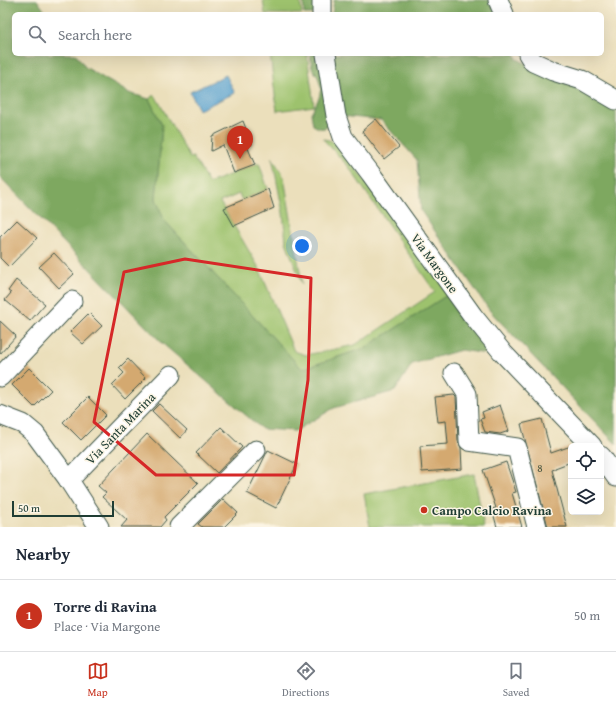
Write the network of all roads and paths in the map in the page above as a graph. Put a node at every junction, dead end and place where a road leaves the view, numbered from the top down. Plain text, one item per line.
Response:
1 (322, 0) edge
2 (498, 0) edge
3 (322, 12) edge
4 (503, 12) edge
5 (326, 56) edge
6 (529, 56) edge
7 (616, 100) edge
8 (72, 301) dead end
9 (454, 373) dead end
10 (171, 375) dead end
11 (0, 377) edge
12 (0, 415) edge
13 (589, 443) edge
14 (256, 450) dead end
15 (604, 460) edge
16 (616, 477) edge
17 (68, 479) junction
18 (99, 527) edge
19 (179, 527) edge
20 (537, 527) edge

1 - 3 street
2 - 4 street
5 - 13 street, Via Margone
6 - 7 street
8 - 11 street
9 - 20 street
10 - 17 street, Via Santa Marina
12 - 17 street
14 - 19 street
15 - 16 street
17 - 18 street

